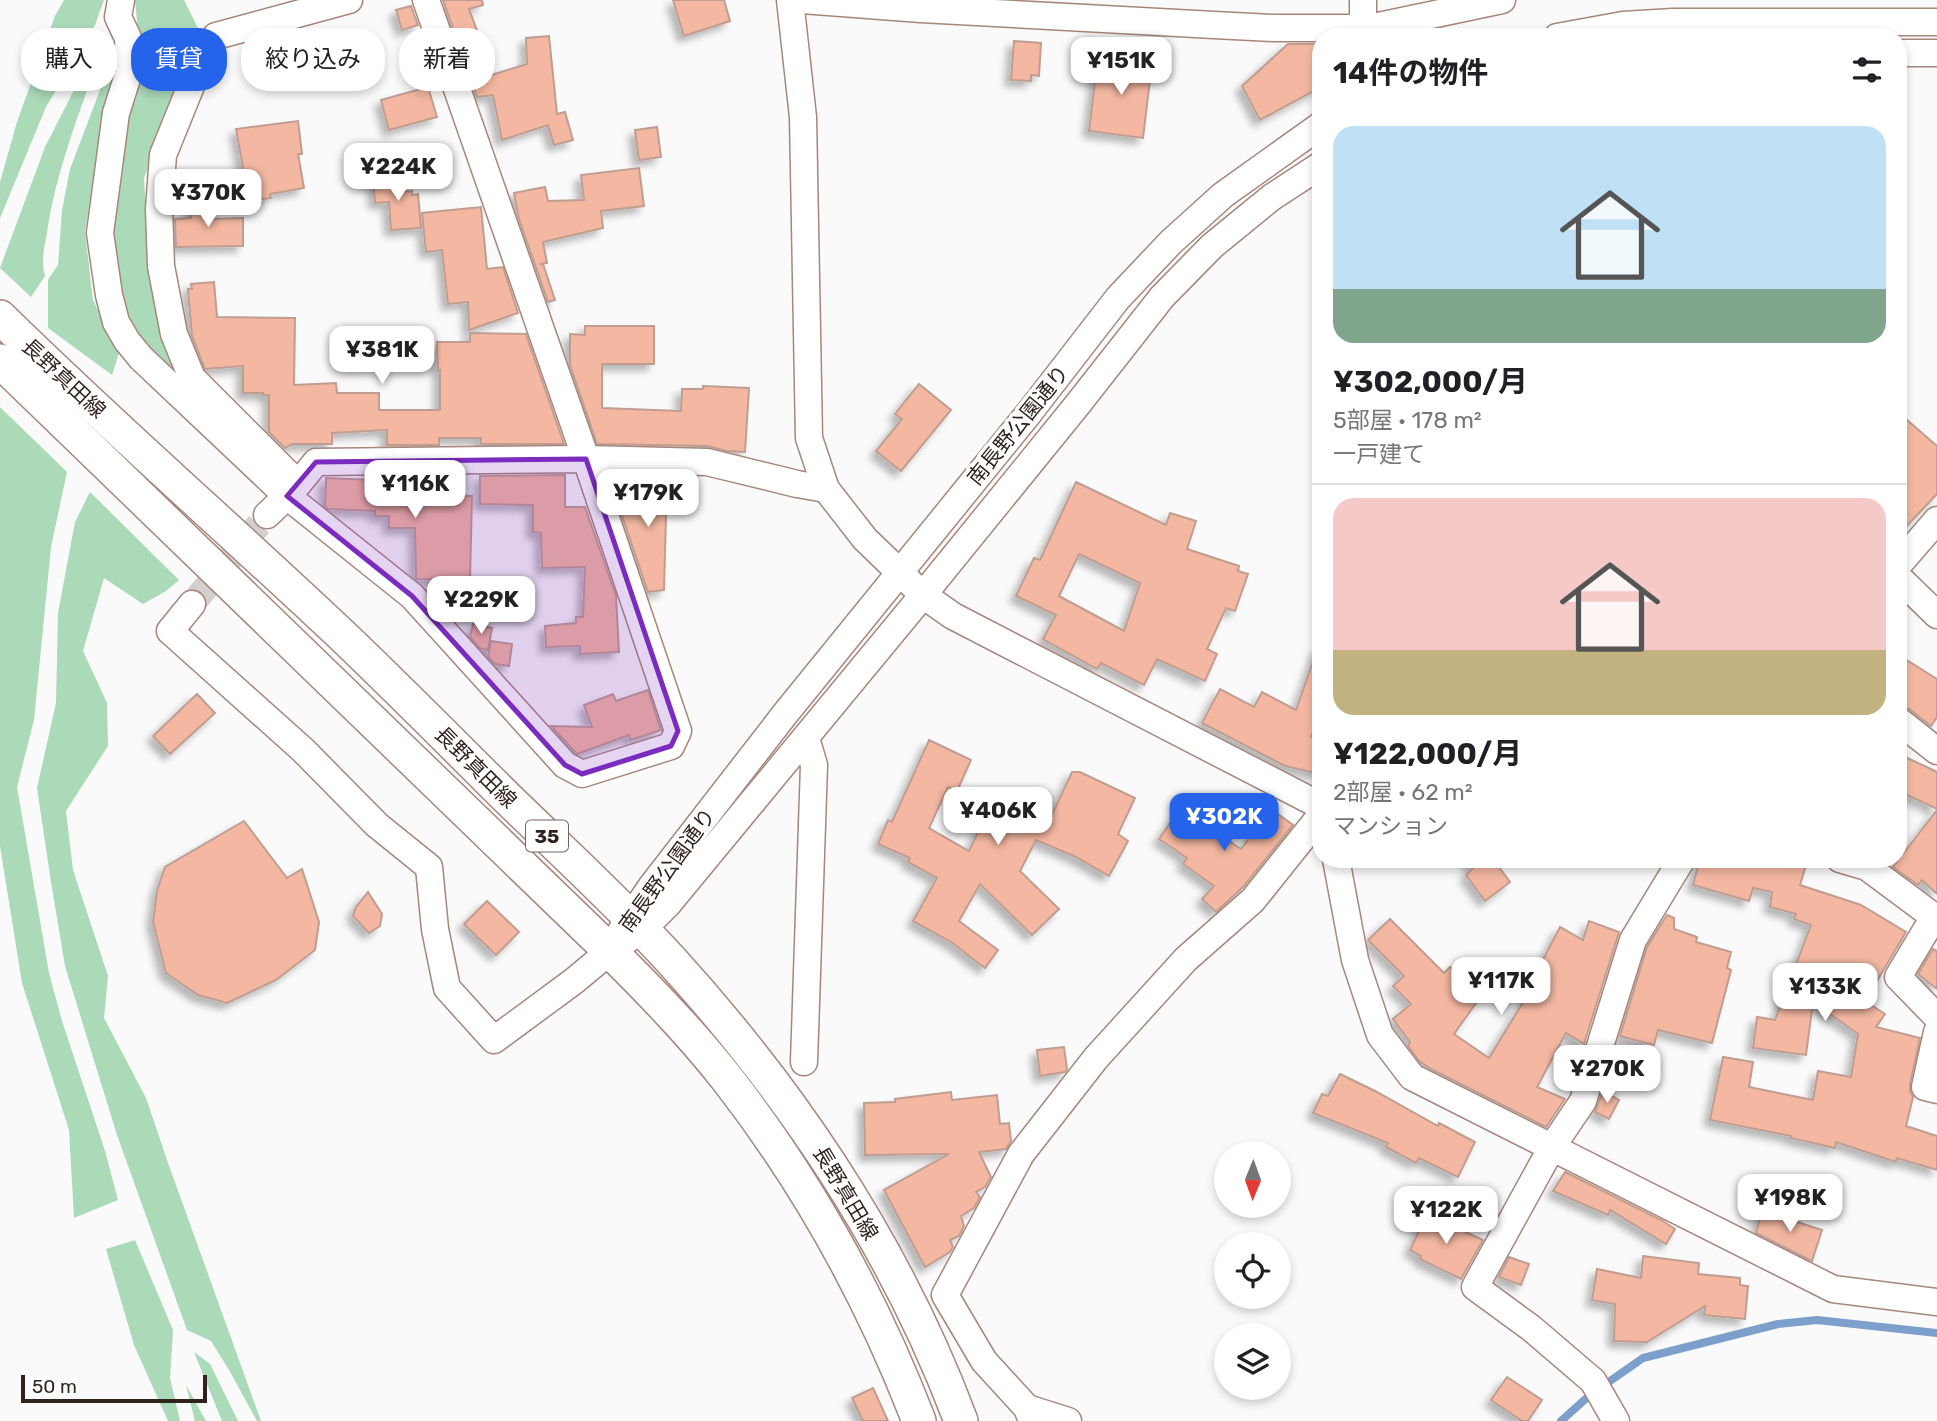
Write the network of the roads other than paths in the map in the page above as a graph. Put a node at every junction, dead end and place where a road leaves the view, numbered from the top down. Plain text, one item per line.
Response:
1 (121, 0) edge
2 (349, 0) edge
3 (426, 0) edge
4 (790, 0) edge
5 (802, 0) edge
6 (1363, 0) edge
7 (1502, 0) edge
8 (1937, 22) edge
9 (1370, 28) edge
10 (1389, 28) edge
11 (1607, 28) edge
12 (1312, 30) edge
13 (1907, 53) edge
14 (1937, 53) edge
15 (1312, 131) edge
16 (1312, 171) edge
17 (9, 348) edge
18 (586, 459) junction
19 (826, 489) junction
20 (292, 490) junction
21 (267, 515) tunnel mouth
22 (1937, 520) edge
23 (1907, 555) edge
24 (899, 573) junction
25 (1907, 586) edge
26 (923, 595) junction
27 (192, 604) tunnel mouth
28 (1937, 615) edge
29 (1907, 727) edge
30 (806, 738) junction
31 (1937, 751) edge
32 (1312, 801) edge
33 (1312, 827) edge
34 (1338, 868) edge
35 (1677, 868) edge
36 (1868, 868) edge
37 (1936, 918) edge
38 (635, 924) junction
39 (610, 951) junction
40 (1937, 1017) edge
41 (1937, 1032) edge
42 (804, 1062) dead end
43 (1937, 1090) edge
44 (1552, 1147) junction
45 (1937, 1301) edge
46 (1029, 1415) edge
47 (919, 1421) edge
48 (961, 1421) edge
49 (1068, 1421) edge
50 (1616, 1421) edge

1 - 20 street
2 - 20 street
3 - 18 street
4 - 19 street
5 - 12 street
6 - 9 street
7 - 10 street
8 - 11 street
13 - 14 street
15 - 24 street, 南長野公園通り
16 - 26 street, 南長野公園通り
17 - 38 main road, 長野真田線 / 35
17 - 39 main road, 長野真田線 / 35
18 - 19 street
18 - 20 street
18 - 20 street
19 - 24 street
20 - 21 street
22 - 23 street
24 - 26 street
24 - 38 street, 南長野公園通り
25 - 28 street
26 - 30 street, 南長野公園通り
26 - 32 street
27 - 39 street
29 - 31 street
30 - 38 street, 南長野公園通り
30 - 42 street
33 - 46 street
34 - 44 street
35 - 44 street
36 - 37 street
37 - 40 street
38 - 39 street, 南長野公園通り
38 - 48 main road, 長野真田線 / 35
39 - 47 main road, 長野真田線 / 35
41 - 43 street
44 - 45 street
44 - 50 street
46 - 49 street

